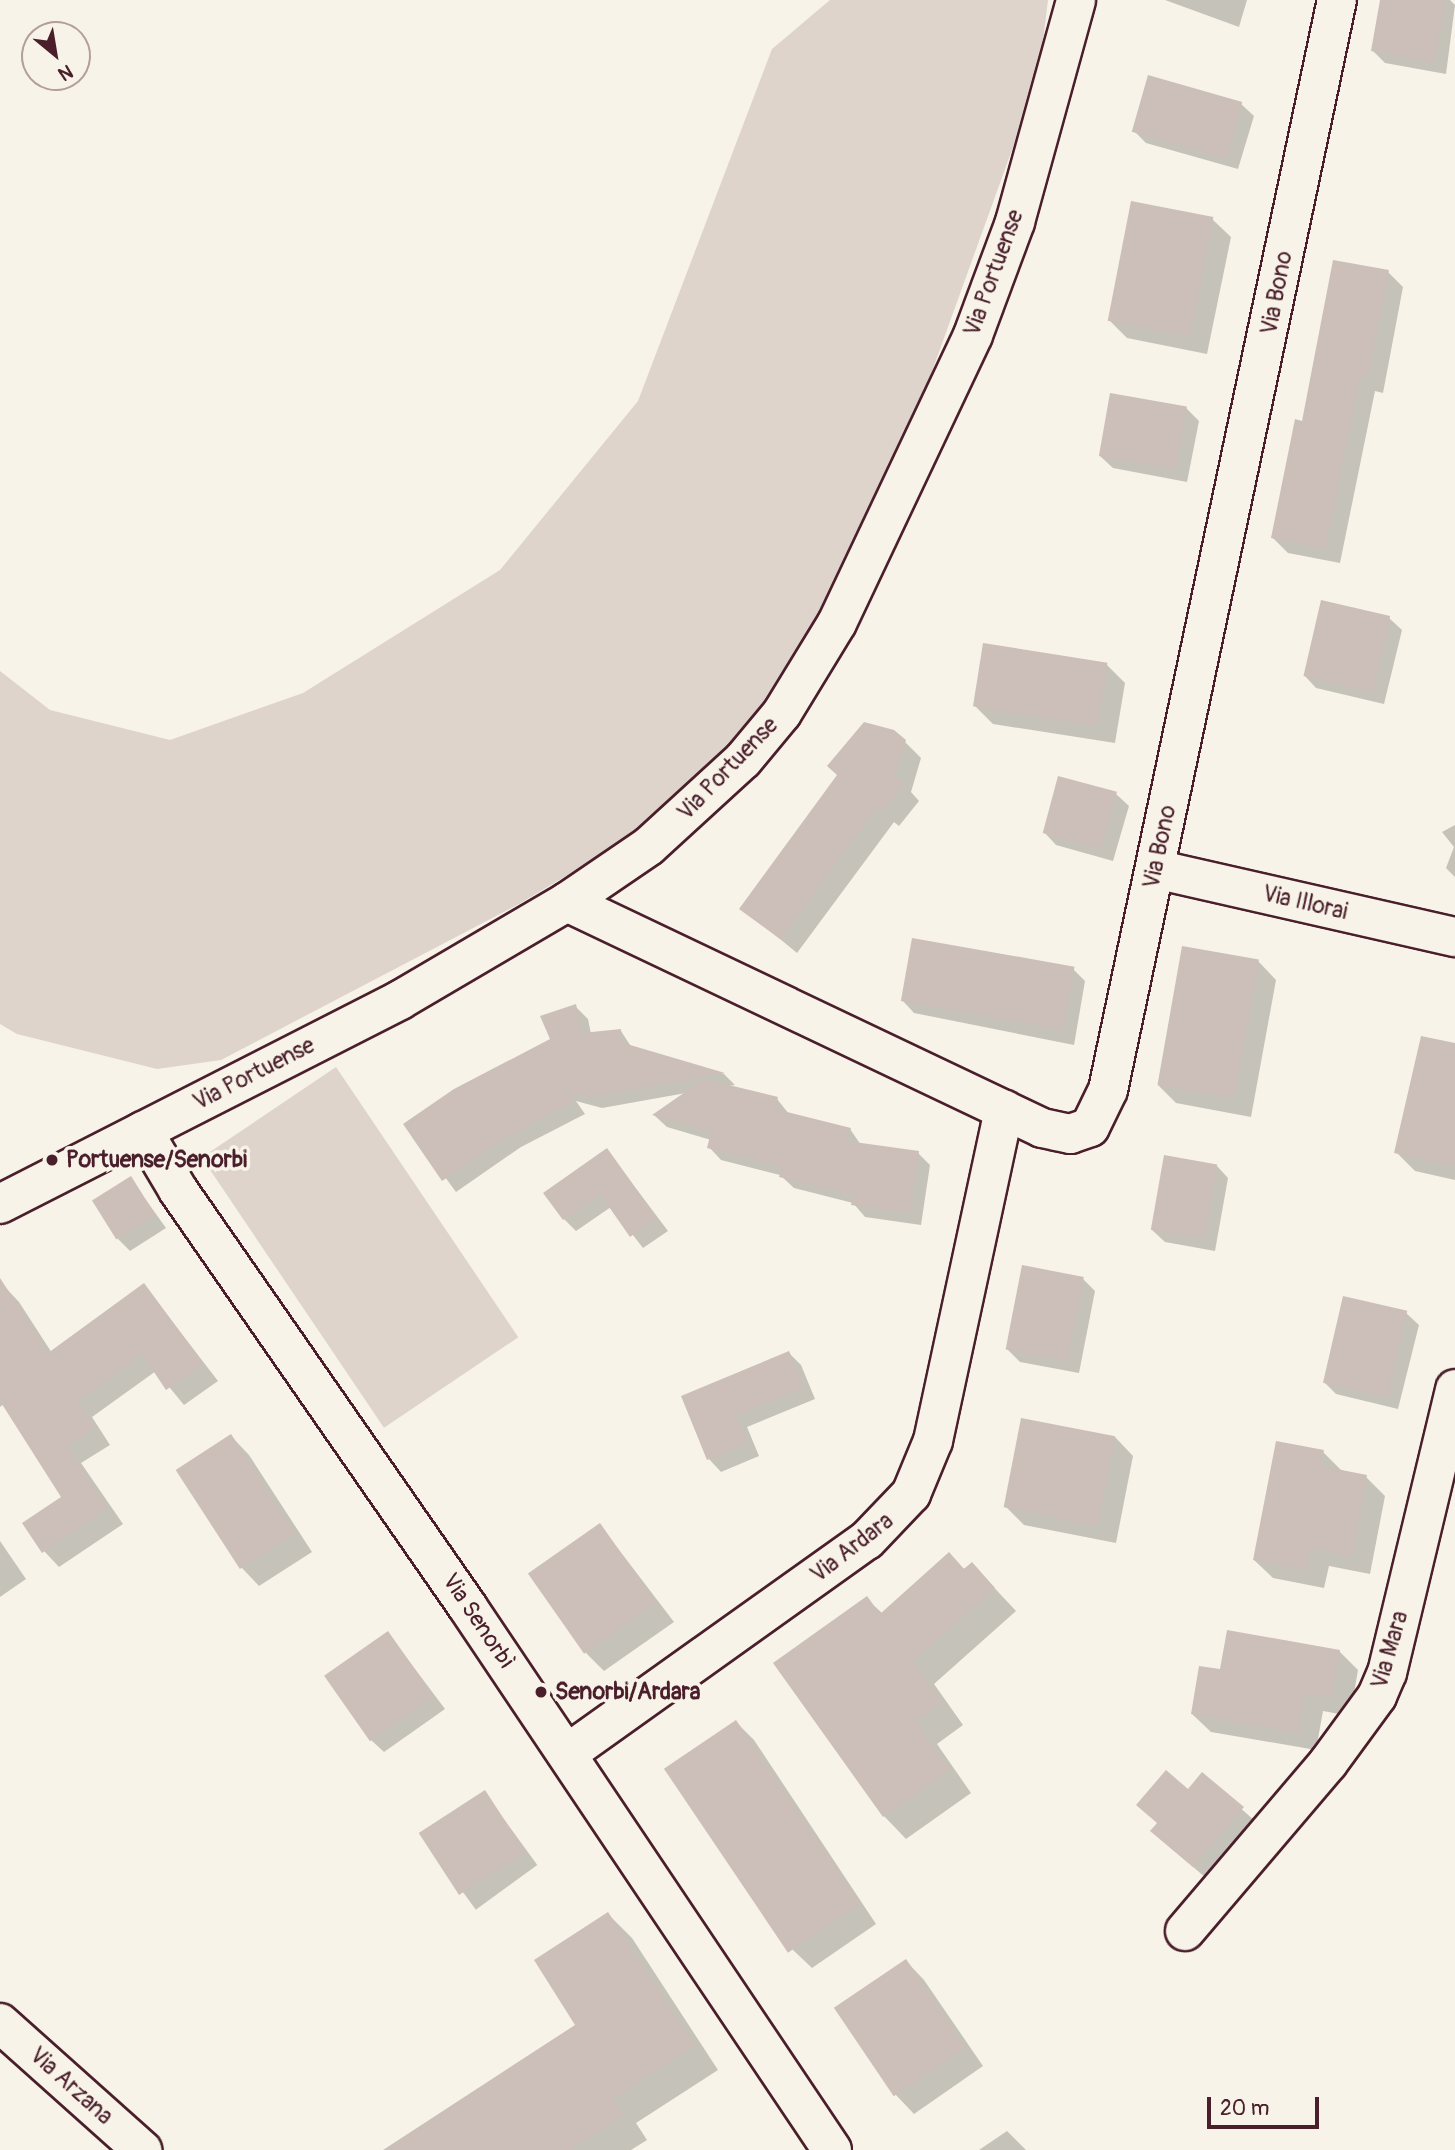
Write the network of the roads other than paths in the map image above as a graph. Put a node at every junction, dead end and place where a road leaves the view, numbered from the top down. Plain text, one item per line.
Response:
1 (1076, 0) edge
2 (1337, 0) edge
3 (1155, 869) junction
4 (568, 902) junction
5 (1455, 937) edge
6 (1004, 1110) junction
7 (143, 1130) junction
8 (0, 1204) edge
9 (1455, 1390) edge
10 (568, 1754) junction
11 (1185, 1931) dead end
12 (0, 2023) edge
13 (142, 2150) edge
14 (832, 2150) edge

1 - 4 street, Via Portuense
2 - 3 street, Via Bono
3 - 5 street, Via Illorai
3 - 6 street, Via Bono
4 - 6 street, Via Bono
4 - 7 street, Via Portuense
6 - 10 street, Via Ardara
7 - 8 street, Via Portuense
7 - 10 street, Via Senorbì
9 - 11 street, Via Mara
10 - 14 street, Via Senorbì
12 - 13 street, Via Arzana

